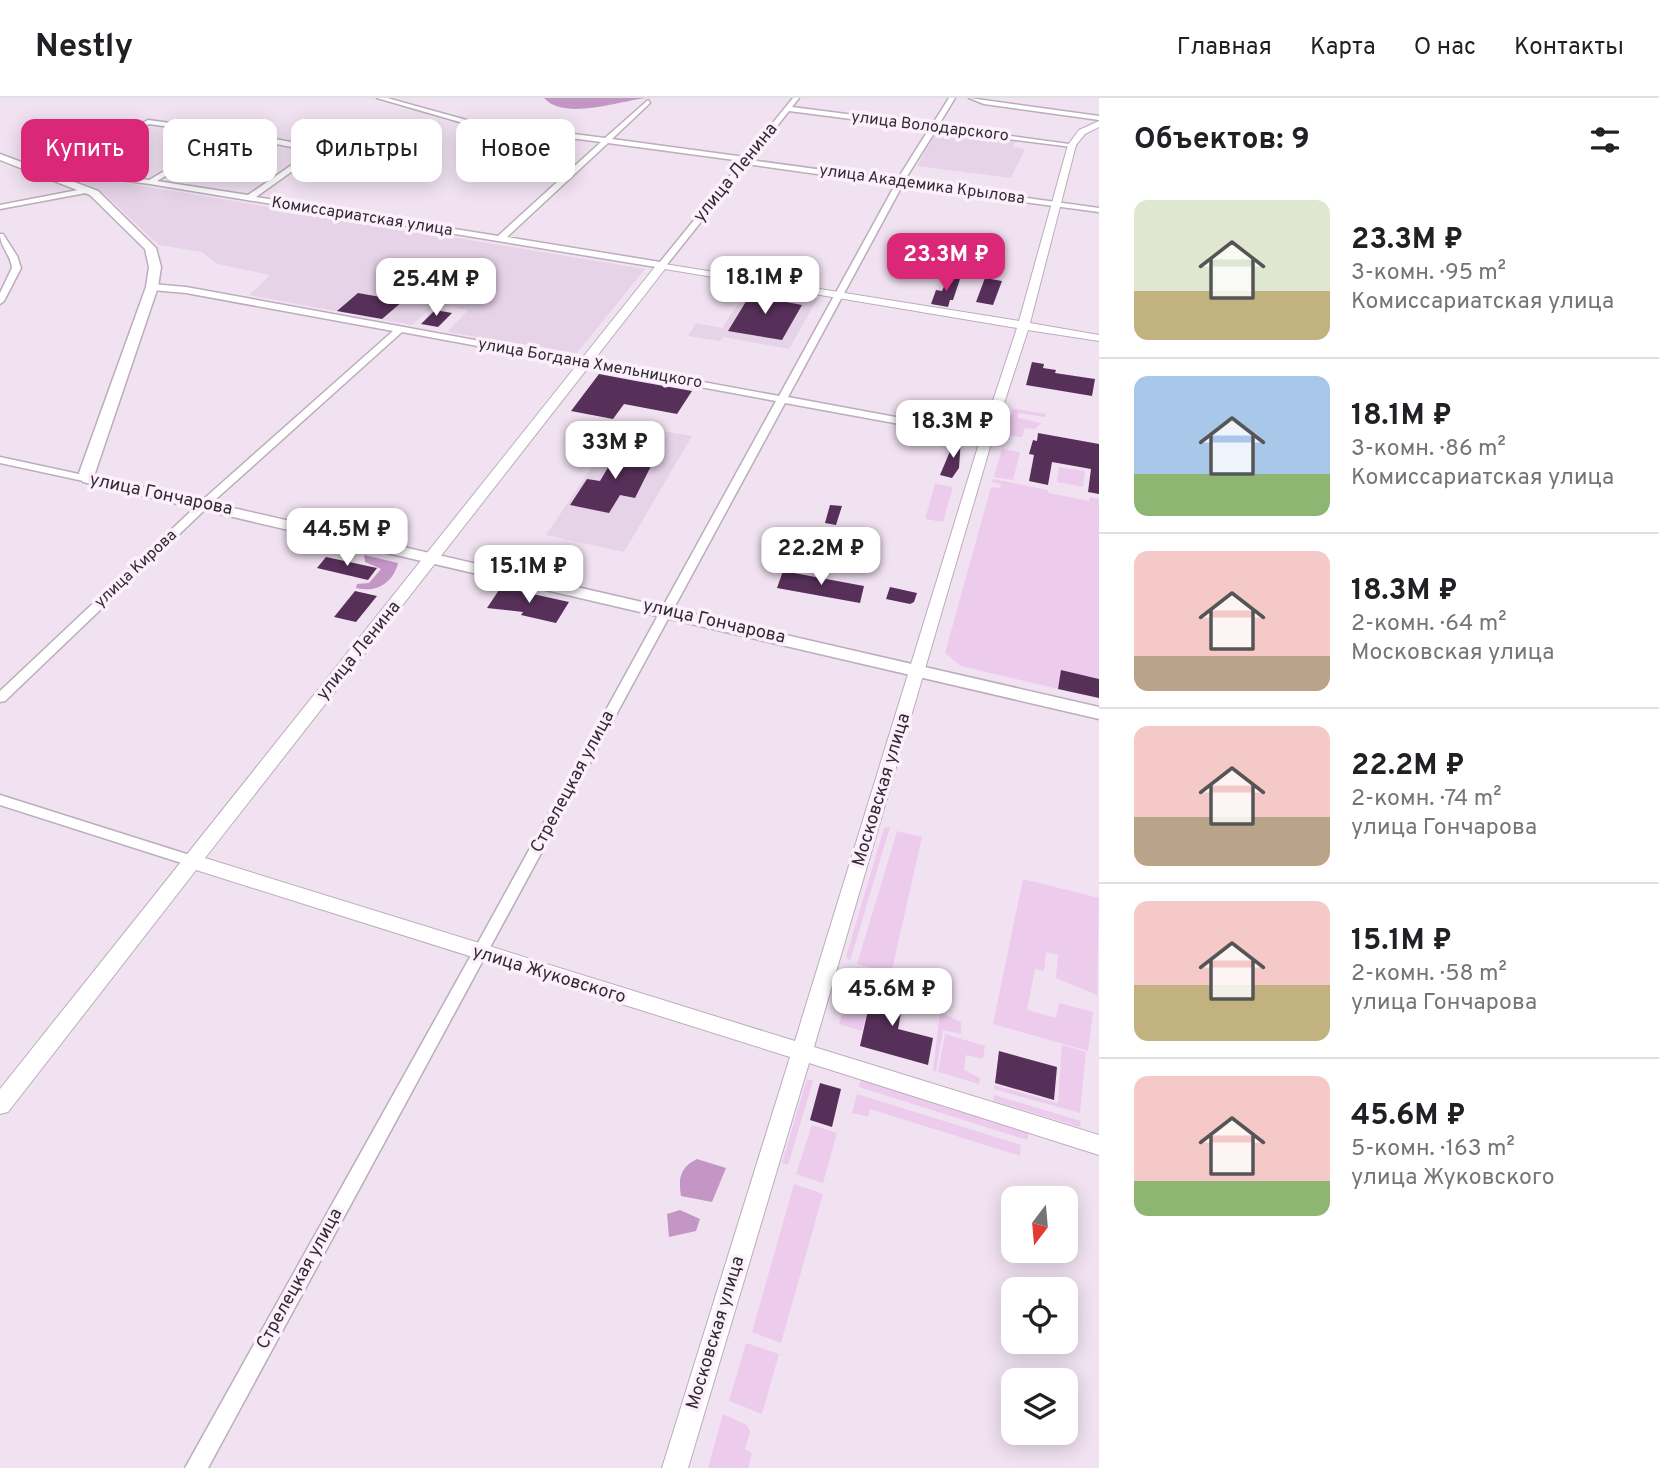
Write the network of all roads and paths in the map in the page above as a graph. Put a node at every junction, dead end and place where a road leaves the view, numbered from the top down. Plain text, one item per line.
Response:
1 (380, 98) edge
2 (796, 98) edge
3 (952, 98) edge
4 (972, 98) edge
5 (648, 102) dead end
6 (788, 109) junction
7 (1099, 118) edge
8 (1099, 124) edge
9 (935, 128) junction
10 (606, 143) junction
11 (1072, 145) junction
12 (0, 157) edge
13 (746, 160) junction
14 (21, 164) edge
15 (291, 170) edge
16 (163, 174) edge
17 (68, 182) edge
18 (150, 182) joint
19 (900, 182) junction
20 (88, 190) junction
21 (249, 198) junction
22 (1056, 204) junction
23 (0, 207) edge
24 (1099, 210) edge
25 (0, 236) edge
26 (500, 239) junction
27 (662, 265) junction
28 (152, 287) junction
29 (840, 295) junction
30 (0, 301) edge
31 (1024, 325) junction
32 (399, 330) junction
33 (1099, 338) edge
34 (585, 364) junction
35 (782, 398) junction
36 (987, 437) junction
37 (0, 460) edge
38 (88, 479) junction
39 (205, 504) junction
40 (433, 558) junction
41 (666, 611) junction
42 (919, 669) junction
43 (0, 698) edge
44 (1099, 712) edge
45 (0, 800) edge
46 (191, 861) junction
47 (480, 954) junction
48 (803, 1051) junction
49 (0, 1105) edge
50 (1099, 1145) edge
51 (196, 1468) edge
52 (675, 1468) edge

1 - 10 street, улица Академика Крылова
2 - 6 street, улица Ленина
3 - 9 street, Стрелецкая улица
4 - 7 street
5 - 10 street
6 - 9 street, улица Володарского
6 - 13 street, улица Ленина
8 - 11 street
9 - 11 street, улица Володарского
9 - 19 street, Стрелецкая улица
10 - 13 street, улица Академика Крылова
10 - 26 street
11 - 22 street, Московская улица
12 - 14 main road, Комиссариатская улица
13 - 19 street, улица Академика Крылова
13 - 27 street, улица Ленина
15 - 21 street
16 - 18 street
17 - 20 main road
18 - 21 street, Комиссариатская улица
19 - 22 street, улица Академика Крылова
19 - 29 street, Стрелецкая улица
20 - 23 street
20 - 28 main road
21 - 26 street, Комиссариатская улица
22 - 24 street, улица Академика Крылова
22 - 31 street, Московская улица
25 - 30 street
26 - 27 street, Комиссариатская улица
27 - 29 street, Комиссариатская улица
27 - 34 street, улица Ленина
28 - 32 street, улица Богдана Хмельницкого
28 - 38 main road
29 - 31 street, Комиссариатская улица
29 - 35 street, Стрелецкая улица
31 - 33 street, Комиссариатская улица
31 - 36 street, Московская улица
32 - 34 street, улица Богдана Хмельницкого
32 - 39 street, улица Кирова
34 - 35 street, улица Богдана Хмельницкого
34 - 40 street, улица Ленина
35 - 36 street, улица Богдана Хмельницкого
35 - 41 street, Стрелецкая улица
36 - 42 street, Московская улица
37 - 38 street, улица Гончарова
38 - 39 main road, улица Гончарова
39 - 40 main road, улица Гончарова
39 - 43 street, улица Кирова
40 - 41 main road, улица Гончарова
40 - 46 street, улица Ленина
41 - 42 main road, улица Гончарова
41 - 47 street, Стрелецкая улица
42 - 44 main road, улица Гончарова
42 - 48 street, Московская улица
45 - 46 street, улица Жуковского
46 - 47 street, улица Жуковского
46 - 49 street, улица Ленина
47 - 48 street, улица Жуковского
47 - 51 street, Стрелецкая улица
48 - 50 street, улица Жуковского
48 - 52 street, Московская улица

